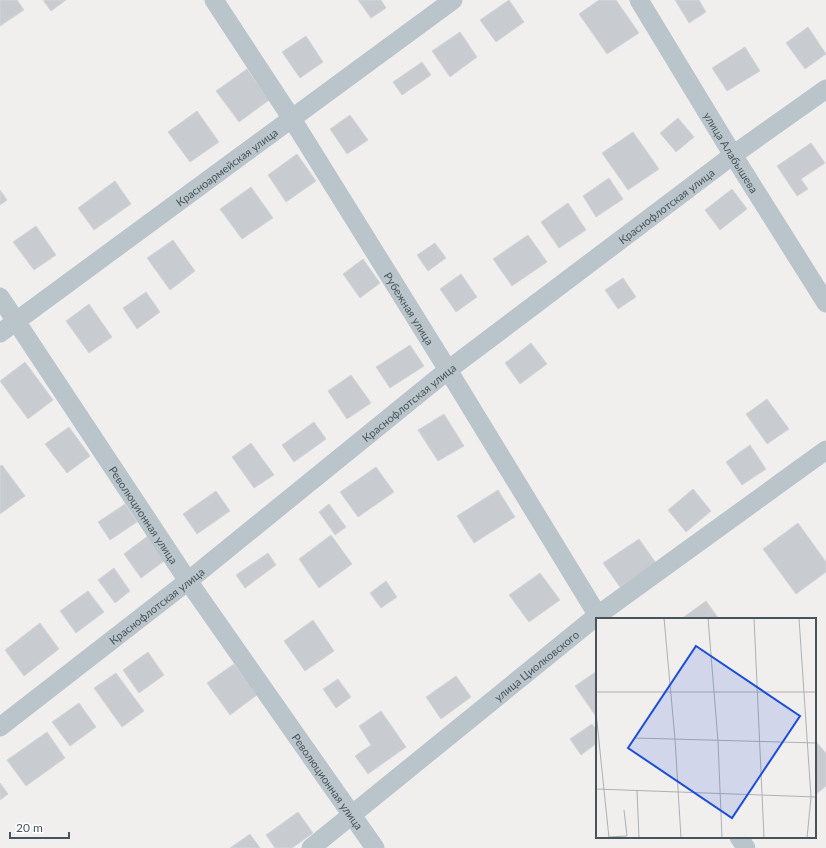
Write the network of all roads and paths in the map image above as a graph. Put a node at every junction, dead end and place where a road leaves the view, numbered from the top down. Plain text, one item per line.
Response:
1 (214, 0) edge
2 (453, 0) edge
3 (639, 0) edge
4 (826, 89) edge
5 (292, 119) junction
6 (733, 155) junction
7 (0, 297) edge
8 (826, 303) edge
9 (16, 321) junction
10 (0, 333) edge
11 (448, 370) junction
12 (826, 450) edge
13 (188, 581) junction
14 (599, 617) edge
15 (596, 619) edge
16 (0, 727) edge
17 (352, 814) junction
18 (740, 838) edge
19 (311, 848) edge
20 (375, 848) edge
21 (746, 848) edge

1 - 5 street, Рубежная улица
2 - 5 street, Красноармейская улица
3 - 6 street, улица Алабышева
4 - 6 street, Краснофлотская улица
5 - 9 street, Красноармейская улица
5 - 11 street, Рубежная улица
6 - 8 street, улица Алабышева
6 - 11 street, Краснофлотская улица
7 - 9 street, Революционная улица
9 - 10 street, Красноармейская улица
9 - 13 street, Революционная улица
11 - 13 street, Краснофлотская улица
11 - 14 street, Рубежная улица
12 - 14 street, улица Циолковского
13 - 16 street, Краснофлотская улица
13 - 17 street, Революционная улица
15 - 17 street, улица Циолковского
17 - 19 street, улица Циолковского
17 - 20 street, Революционная улица
18 - 21 street

